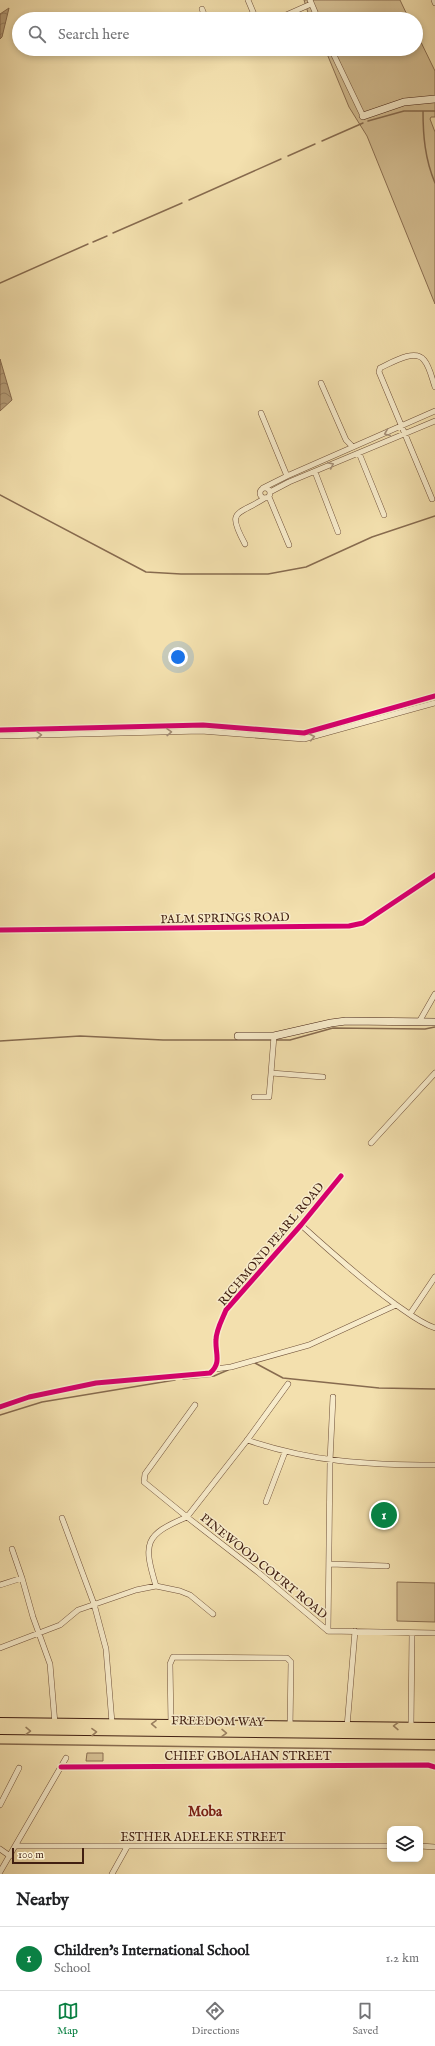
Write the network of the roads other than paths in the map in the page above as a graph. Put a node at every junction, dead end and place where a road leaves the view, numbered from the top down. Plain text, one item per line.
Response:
1 (248, 0) edge
2 (434, 0) edge
3 (311, 2) edge
4 (435, 3) edge
5 (202, 9) dead end
6 (203, 12) edge
7 (253, 12) edge
8 (291, 12) edge
9 (315, 12) edge
10 (334, 56) edge
11 (435, 99) edge
12 (363, 116) joint
13 (321, 383) dead end
14 (435, 386) edge
15 (435, 411) edge
16 (261, 413) dead end
17 (435, 421) edge
18 (401, 427) junction
19 (404, 434) junction
20 (353, 447) junction
21 (359, 453) junction
22 (315, 472) junction
23 (287, 476) junction
24 (263, 488) junction
25 (260, 494) junction
26 (268, 496) junction
27 (432, 499) dead end
28 (258, 503) junction
29 (384, 515) dead end
30 (338, 532) dead end
31 (245, 544) dead end
32 (289, 546) dead end
33 (435, 696) edge
34 (435, 703) edge
35 (0, 730) edge
36 (0, 736) edge
37 (435, 875) edge
38 (0, 930) edge
39 (435, 994) edge
40 (419, 1022) junction
41 (435, 1022) edge
42 (238, 1036) dead end
43 (274, 1039) junction
44 (271, 1073) junction
45 (435, 1073) edge
46 (323, 1077) dead end
47 (254, 1097) dead end
48 (371, 1143) dead end
49 (341, 1176) dead end
50 (300, 1225) junction
51 (435, 1277) edge
52 (396, 1305) junction
53 (410, 1314) junction
54 (435, 1328) edge
55 (215, 1368) junction
56 (288, 1384) dead end
57 (333, 1397) dead end
58 (195, 1405) dead end
59 (0, 1407) edge
60 (247, 1440) junction
61 (285, 1452) junction
62 (330, 1461) junction
63 (435, 1465) edge
64 (266, 1502) dead end
65 (187, 1517) junction
66 (62, 1518) dead end
67 (12, 1549) dead end
68 (330, 1564) junction
69 (387, 1566) dead end
70 (22, 1578) junction
71 (0, 1584) edge
72 (156, 1586) junction
73 (94, 1604) junction
74 (213, 1614) dead end
75 (328, 1631) junction
76 (355, 1631) junction
77 (412, 1633) junction
78 (435, 1633) edge
79 (40, 1634) junction
80 (0, 1648) edge
81 (0, 1722) edge
82 (112, 1723) junction
83 (172, 1724) junction
84 (347, 1725) junction
85 (411, 1726) junction
86 (55, 1727) junction
87 (435, 1727) edge
88 (290, 1729) junction
89 (0, 1730) edge
90 (346, 1734) junction
91 (435, 1735) edge
92 (66, 1758) dead end
93 (62, 1767) junction
94 (435, 1767) edge
95 (19, 1768) dead end
96 (0, 1805) edge
97 (16, 1846) junction
98 (127, 1846) junction
99 (387, 1846) edge
100 (423, 1846) edge
101 (435, 1847) edge
102 (0, 1849) edge
103 (10, 1856) junction
104 (0, 1872) edge
105 (112, 1874) edge

1 - 7 street
2 - 4 street
3 - 8 street
3 - 9 street
5 - 6 street
10 - 12 street
11 - 12 main road
13 - 20 street
14 - 18 street
15 - 18 street
16 - 23 street
17 - 19 street
18 - 19 street
18 -> 20 street
19 - 21 street
19 - 27 street
20 - 23 street
22 -> 21 street
21 - 29 street
22 - 26 street
22 - 30 street
23 - 24 street
24 - 25 street
24 - 26 street
25 - 26 street
25 - 28 street
26 - 28 street
26 - 32 street
28 - 31 street
33 - 35 street
36 -> 34 street
37 - 38 street, PALM SPRINGS ROAD
39 - 40 street
40 - 41 main road
40 - 43 main road
42 - 43 main road
43 - 44 street
44 - 46 street
44 - 47 street
45 - 48 street
49 - 50 street, RICHMOND PEARL ROAD
50 - 52 street
50 - 55 street, RICHMOND PEARL ROAD
51 - 53 street
52 - 53 street
52 - 55 street
53 - 54 street
55 - 59 street
56 - 60 street, PINEWOOD COURT ROAD
57 - 62 street
58 - 65 street
60 - 61 street
60 - 65 street, PINEWOOD COURT ROAD
61 - 62 street
61 - 64 street
62 - 63 street
62 - 68 street
65 - 72 street
65 - 75 street, PINEWOOD COURT ROAD
66 - 73 street
67 - 70 street
68 - 69 street
68 - 75 street
70 - 71 street
70 - 79 street
72 - 73 street
72 - 74 street
73 - 79 street
73 - 82 street
75 - 76 street
76 - 77 street
76 - 84 street
77 - 78 street
77 - 85 street
79 - 80 street
79 - 86 street
81 - 86 main road, FREEDOM WAY
83 -> 82 main road, FREEDOM WAY
82 - 86 main road, FREEDOM WAY
83 - 88 main road, FREEDOM WAY
83 - 88 street
85 -> 84 main road, FREEDOM WAY
84 - 88 main road, FREEDOM WAY
84 - 90 street
85 - 87 main road, FREEDOM WAY
86 -> 88 main road, FREEDOM WAY
89 -> 86 main road, FREEDOM WAY
88 - 90 main road, FREEDOM WAY
90 - 91 main road, FREEDOM WAY
92 - 93 street
93 - 94 street, CHIEF GBOLAHAN STREET
93 - 97 street
95 - 96 street
97 - 98 street, ESTHER ADELEKE STREET
97 - 103 street
98 - 99 street, ESTHER ADELEKE STREET
98 - 105 street
100 - 101 street
102 - 103 street
103 - 104 street

